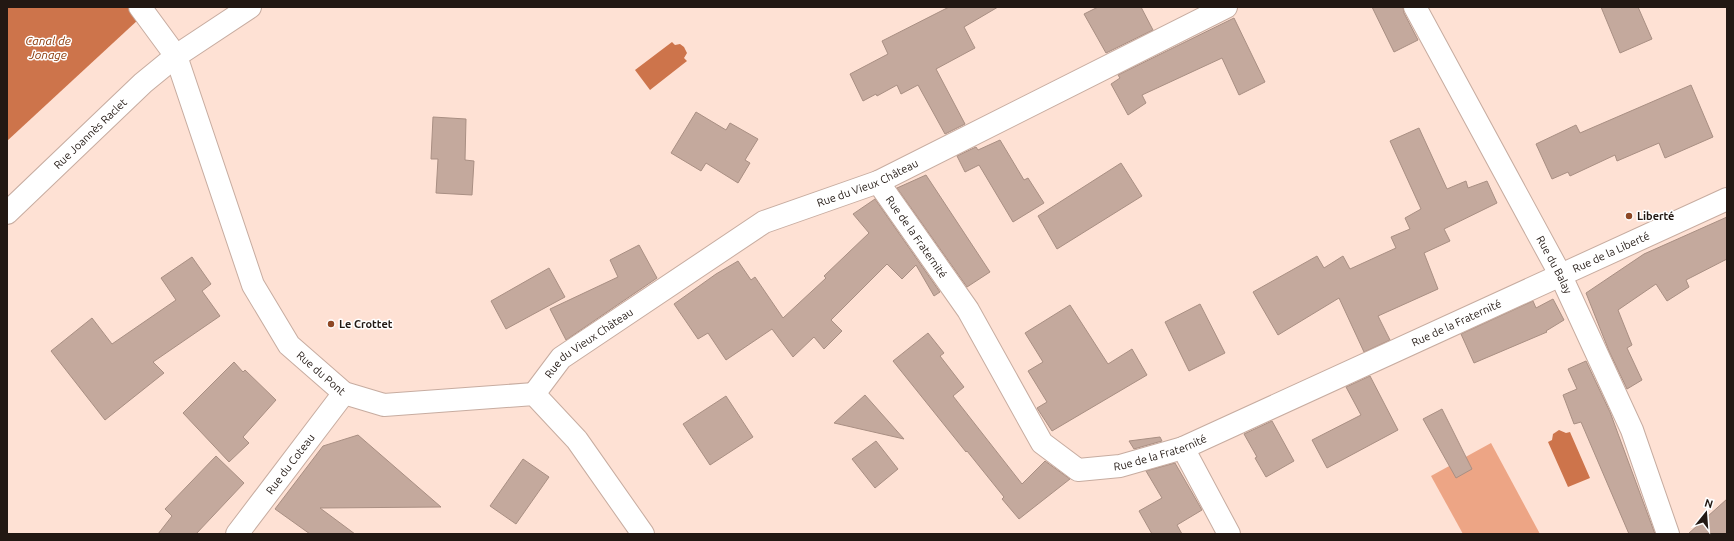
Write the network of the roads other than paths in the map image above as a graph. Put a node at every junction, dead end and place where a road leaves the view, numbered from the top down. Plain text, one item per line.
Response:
1 (140, 7) edge
2 (250, 7) edge
3 (1226, 7) edge
4 (1415, 7) edge
5 (176, 56) junction
6 (878, 182) junction
7 (1727, 199) edge
8 (7, 213) edge
9 (1561, 276) junction
10 (344, 394) junction
11 (534, 394) junction
12 (1183, 448) junction
13 (237, 534) edge
14 (643, 534) edge
15 (1229, 534) edge
16 (1668, 534) edge

1 - 5 street, Rue du Pont
2 - 5 street, Rue Joannès Raclet
3 - 6 street, Rue du Vieux Château
4 - 9 street, Rue du Balay
5 - 8 street, Rue Joannès Raclet
5 - 10 street, Rue du Pont
6 - 11 street, Rue du Vieux Château
6 - 12 street, Rue de la Fraternité
7 - 9 street, Rue de la Liberté
9 - 12 street, Rue de la Fraternité
9 - 16 street, Rue du Balay
10 - 11 street, Rue du Pont
10 - 13 street, Rue du Coteau
11 - 14 street
12 - 15 street

